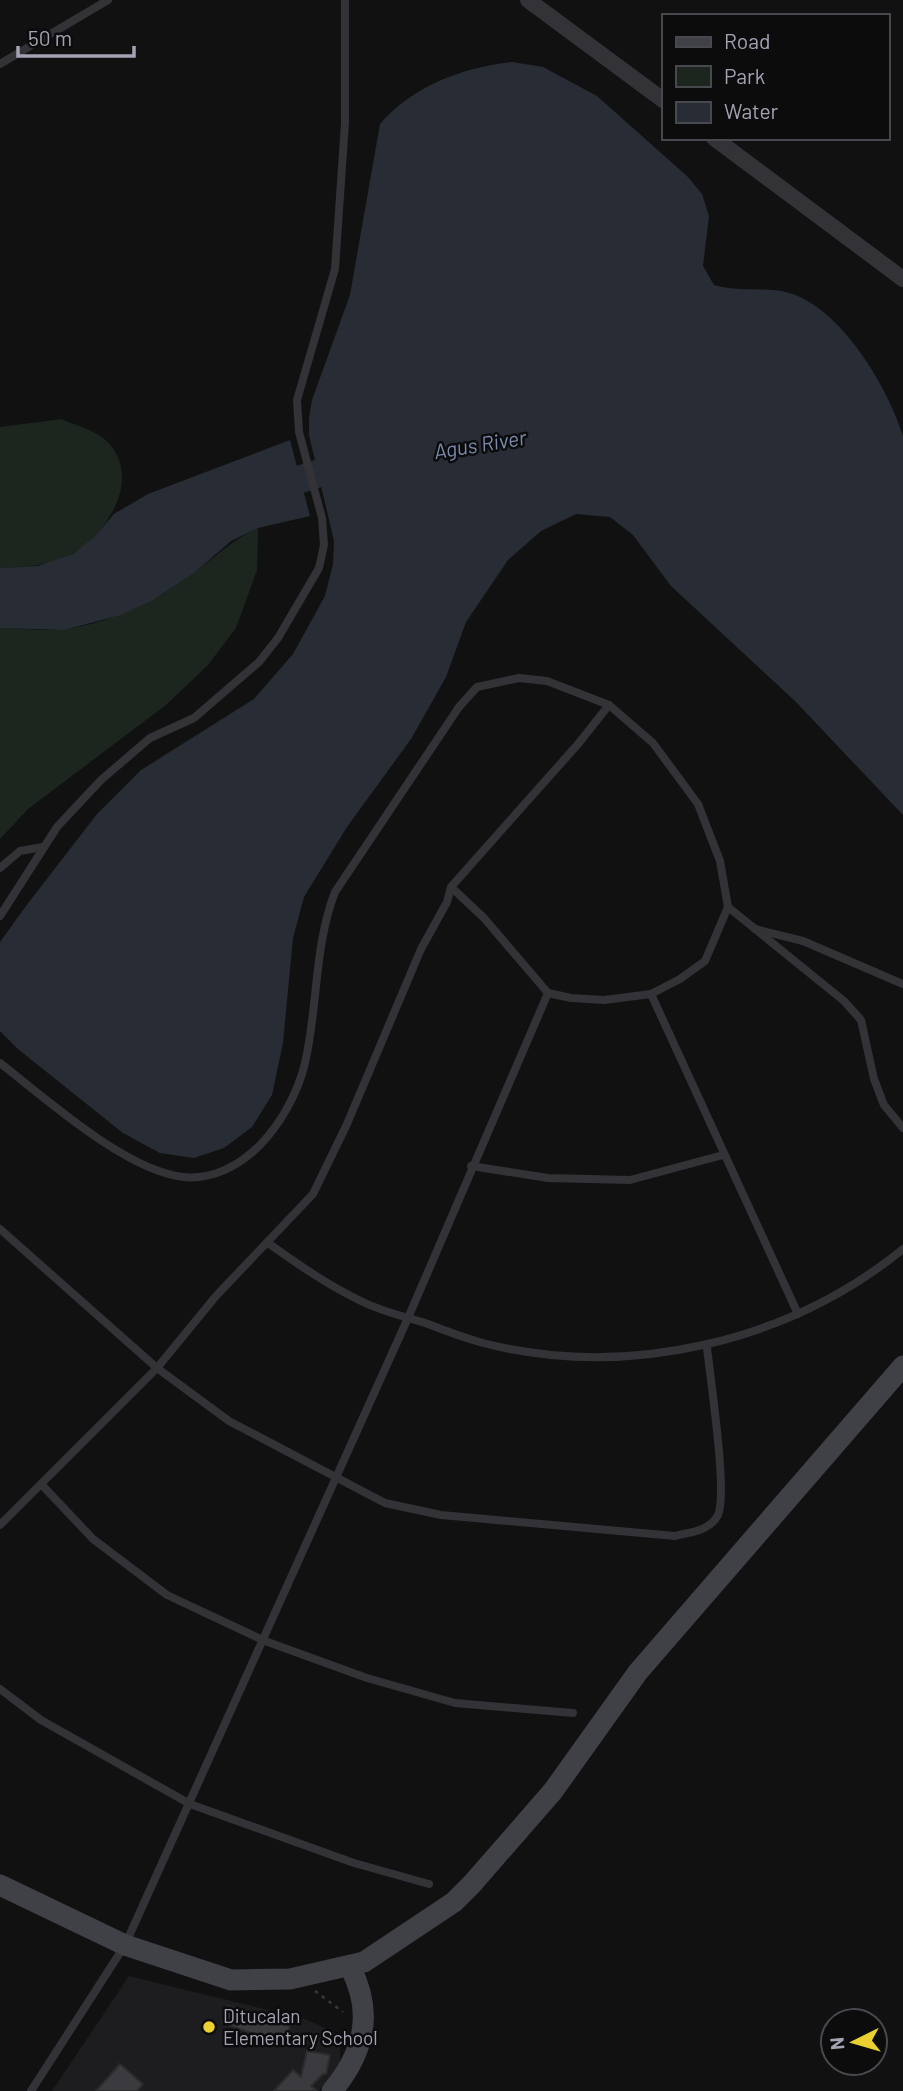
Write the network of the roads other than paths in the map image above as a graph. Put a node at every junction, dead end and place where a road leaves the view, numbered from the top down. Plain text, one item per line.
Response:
1 (108, 0) edge
2 (345, 0) edge
3 (528, 0) edge
4 (0, 64) edge
5 (662, 99) edge
6 (717, 140) edge
7 (903, 279) edge
8 (609, 705) junction
9 (43, 846) junction
10 (0, 868) edge
11 (451, 887) junction
12 (728, 907) junction
13 (0, 916) edge
14 (752, 928) junction
15 (903, 984) edge
16 (548, 993) junction
17 (651, 994) junction
18 (0, 1063) edge
19 (903, 1128) edge
20 (723, 1156) junction
21 (471, 1166) junction
22 (0, 1229) edge
23 (268, 1243) junction
24 (903, 1249) edge
25 (798, 1314) junction
26 (408, 1318) junction
27 (707, 1347) junction
28 (903, 1366) edge
29 (157, 1368) junction
30 (337, 1477) junction
31 (41, 1484) junction
32 (0, 1525) edge
33 (265, 1641) junction
34 (0, 1689) edge
35 (573, 1713) dead end
36 (190, 1804) junction
37 (429, 1884) dead end
38 (0, 1885) edge
39 (125, 1945) junction
40 (350, 1967) junction
41 (31, 2091) edge
42 (332, 2091) edge

1 - 4 lane
2 - 9 lane
3 - 5 street
6 - 7 street
8 - 11 lane
8 - 12 lane
8 - 18 lane
9 - 10 lane
9 - 13 lane
11 - 16 lane
11 - 23 lane
12 - 14 lane
12 - 17 lane
14 - 15 lane
14 - 19 lane
16 - 17 lane
16 - 21 lane
17 - 20 lane
20 - 21 lane
20 - 25 lane
21 - 26 lane
22 - 29 lane
23 - 26 lane
23 - 29 lane
24 - 25 lane
25 - 27 lane
26 - 27 lane
26 - 30 lane
27 - 30 lane
28 - 40 street
29 - 30 lane
29 - 31 lane
30 - 33 lane
31 - 32 lane
31 - 33 lane
33 - 35 lane
33 - 36 lane
34 - 36 lane
36 - 37 lane
36 - 39 lane
38 - 39 street
39 - 40 street
39 - 41 lane
40 - 42 street

